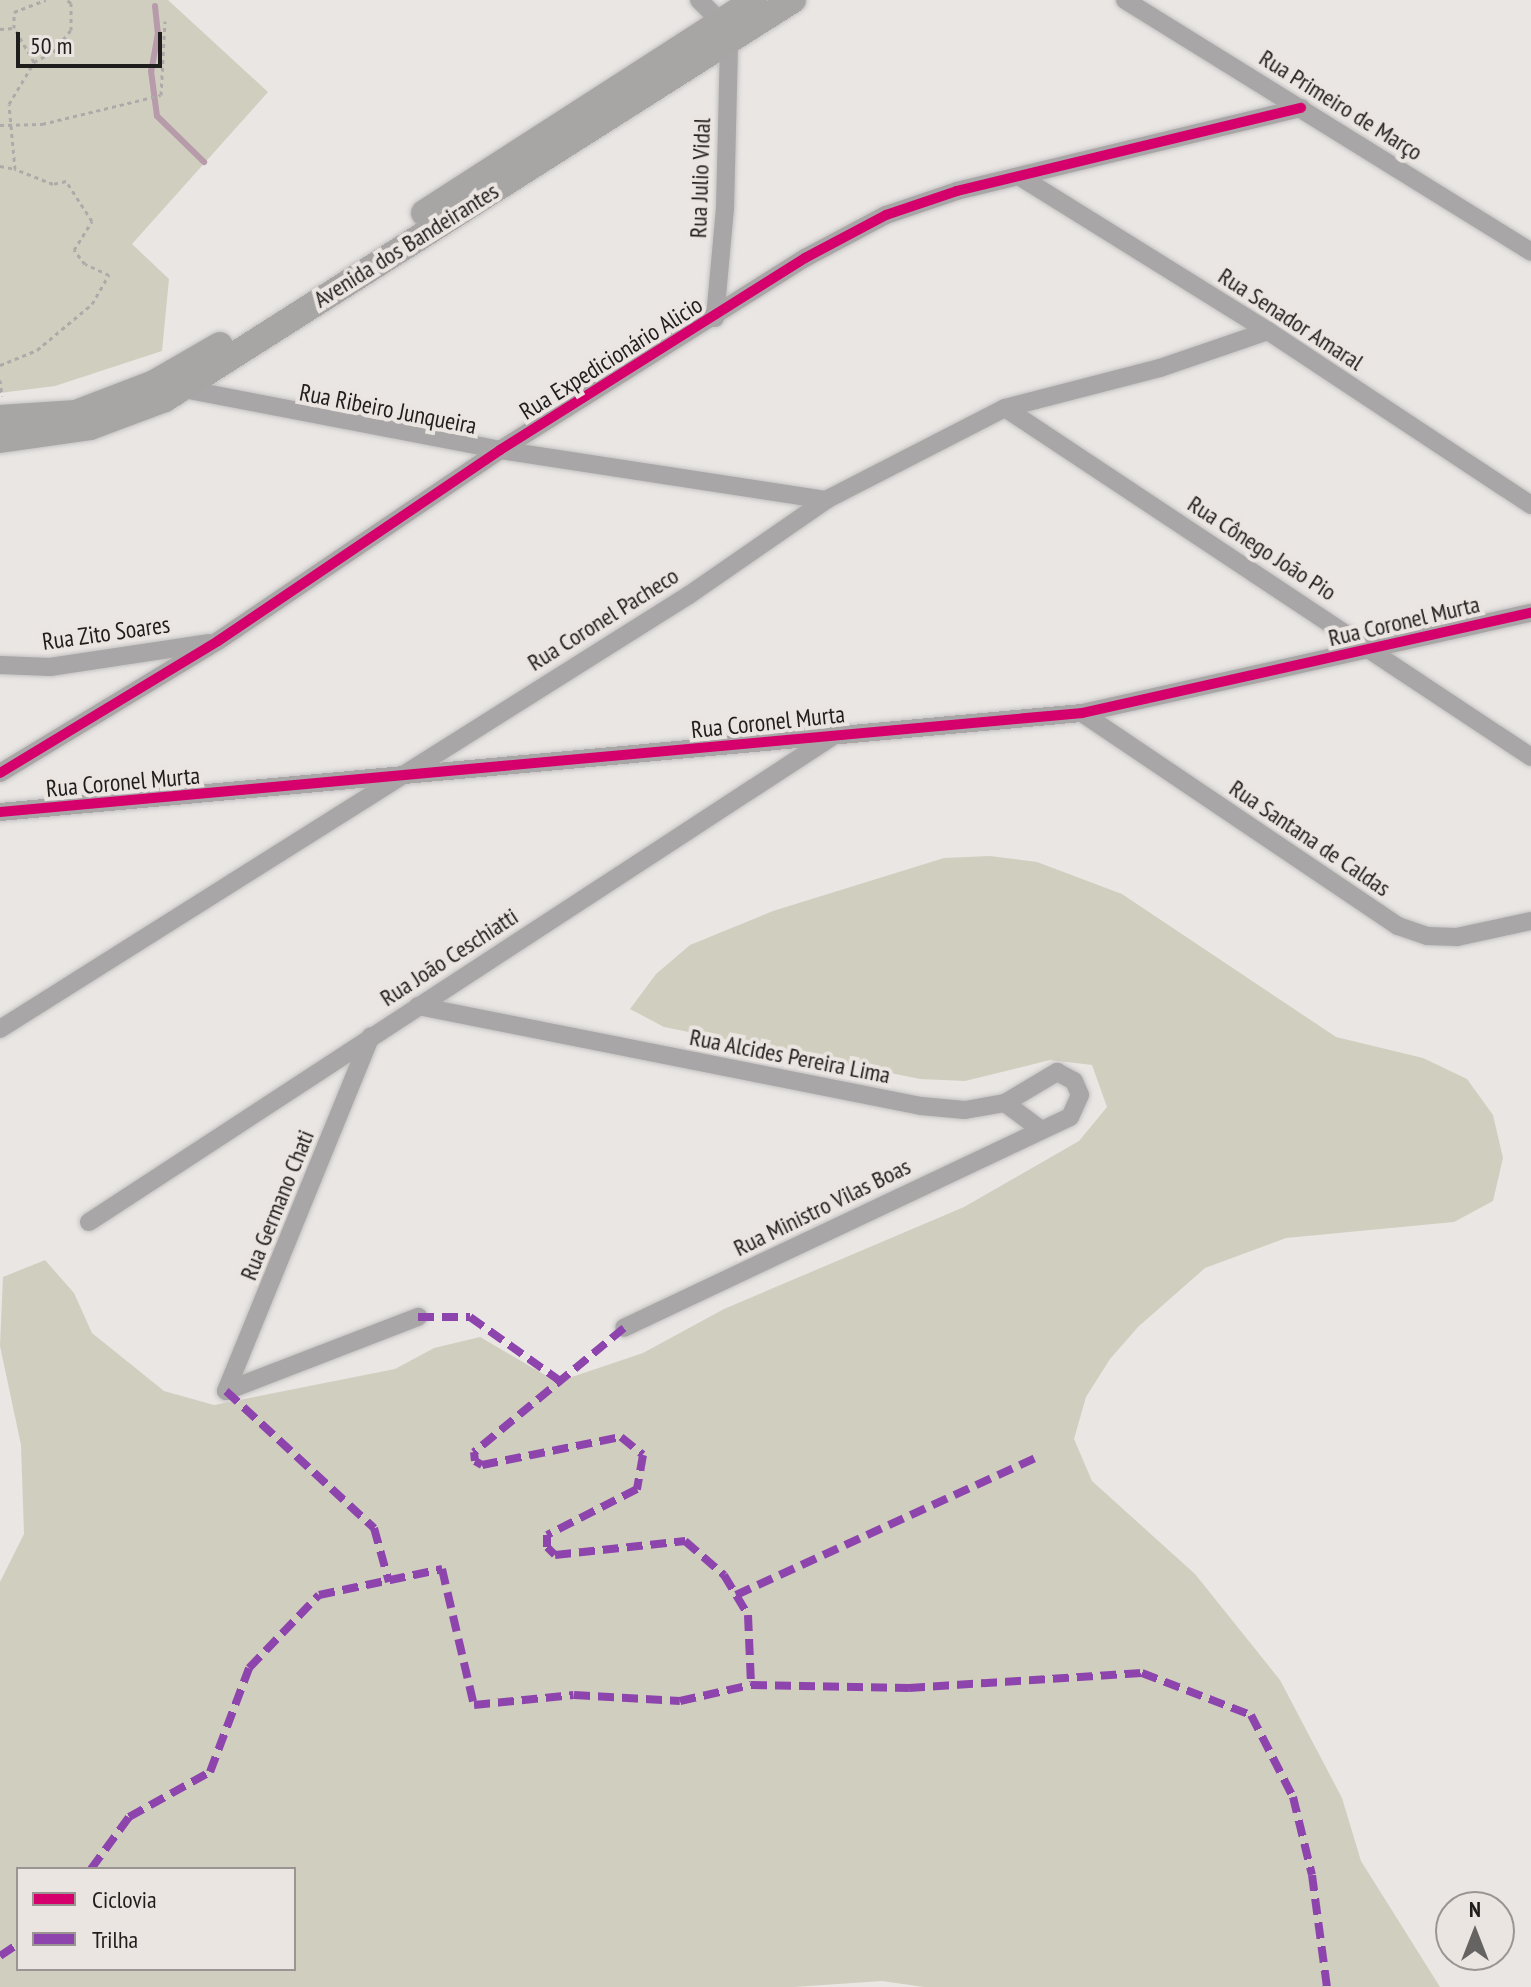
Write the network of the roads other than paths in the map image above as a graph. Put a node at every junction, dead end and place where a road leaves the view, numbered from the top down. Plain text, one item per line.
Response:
1 (699, 0) edge
2 (754, 0) edge
3 (793, 0) edge
4 (1125, 0) edge
5 (724, 31) junction
6 (1301, 108) junction
7 (1022, 178) junction
8 (1531, 252) edge
9 (715, 318) junction
10 (1268, 331) junction
11 (154, 383) junction
12 (181, 389) junction
13 (1005, 408) junction
14 (0, 418) edge
15 (0, 440) edge
16 (500, 450) junction
17 (826, 500) junction
18 (1531, 505) edge
19 (1531, 613) edge
20 (218, 641) junction
21 (1372, 649) junction
22 (0, 665) edge
23 (1082, 713) junction
24 (836, 735) junction
25 (1531, 757) edge
26 (0, 773) edge
27 (391, 780) junction
28 (0, 812) edge
29 (1531, 921) edge
30 (418, 1006) junction
31 (0, 1029) edge
32 (371, 1036) junction
33 (1005, 1103) junction
34 (1040, 1129) junction
35 (89, 1222) dead end
36 (418, 1317) dead end
37 (624, 1328) dead end

1 - 5 street
2 - 5 street, Avenida dos Bandeirantes
3 - 5 street, Avenida dos Bandeirantes
4 - 6 street, Rua Primeiro de Março
5 - 9 street, Rua Julio Vidal
5 - 11 street, Avenida dos Bandeirantes
5 - 12 street, Avenida dos Bandeirantes
6 - 7 street, Rua Expedicionário Alicio
6 - 8 street, Rua Primeiro de Março
7 - 9 street, Rua Expedicionário Alicio
7 - 10 street, Rua Senador Amaral
9 - 16 street, Rua Expedicionário Alicio
10 - 13 street, Rua Coronel Pacheco
10 - 18 street, Rua Senador Amaral
11 - 12 street, Rua Ribeiro Junqueira
11 - 14 street, Avenida dos Bandeirantes
12 - 15 street, Avenida dos Bandeirantes
12 - 16 street, Rua Ribeiro Junqueira
13 - 17 street, Rua Coronel Pacheco
13 - 21 street, Rua Cônego João Pio
16 - 17 street, Rua Ribeiro Junqueira
16 - 20 street, Rua Expedicionário Alicio
17 - 27 street, Rua Coronel Pacheco
19 - 21 street, Rua Coronel Murta
20 - 22 street, Rua Zito Soares
20 - 26 street, Rua Expedicionário Alicio
21 - 23 street, Rua Coronel Murta
21 - 25 street, Rua Cônego João Pio
23 - 24 street, Rua Coronel Murta
23 - 29 street, Rua Santana de Caldas
24 - 27 street, Rua Coronel Murta
24 - 30 street, Rua João Ceschiatti
27 - 28 street, Rua Coronel Murta
27 - 31 street, Rua Coronel Pacheco
30 - 32 street, Rua João Ceschiatti
30 - 33 street, Rua Alcides Pereira Lima
32 - 35 street, Rua João Ceschiatti
32 - 36 street, Rua Germano Chati
33 - 34 street
33 - 34 street, Rua Alcides Pereira Lima
34 - 37 street, Rua Ministro Vilas Boas

